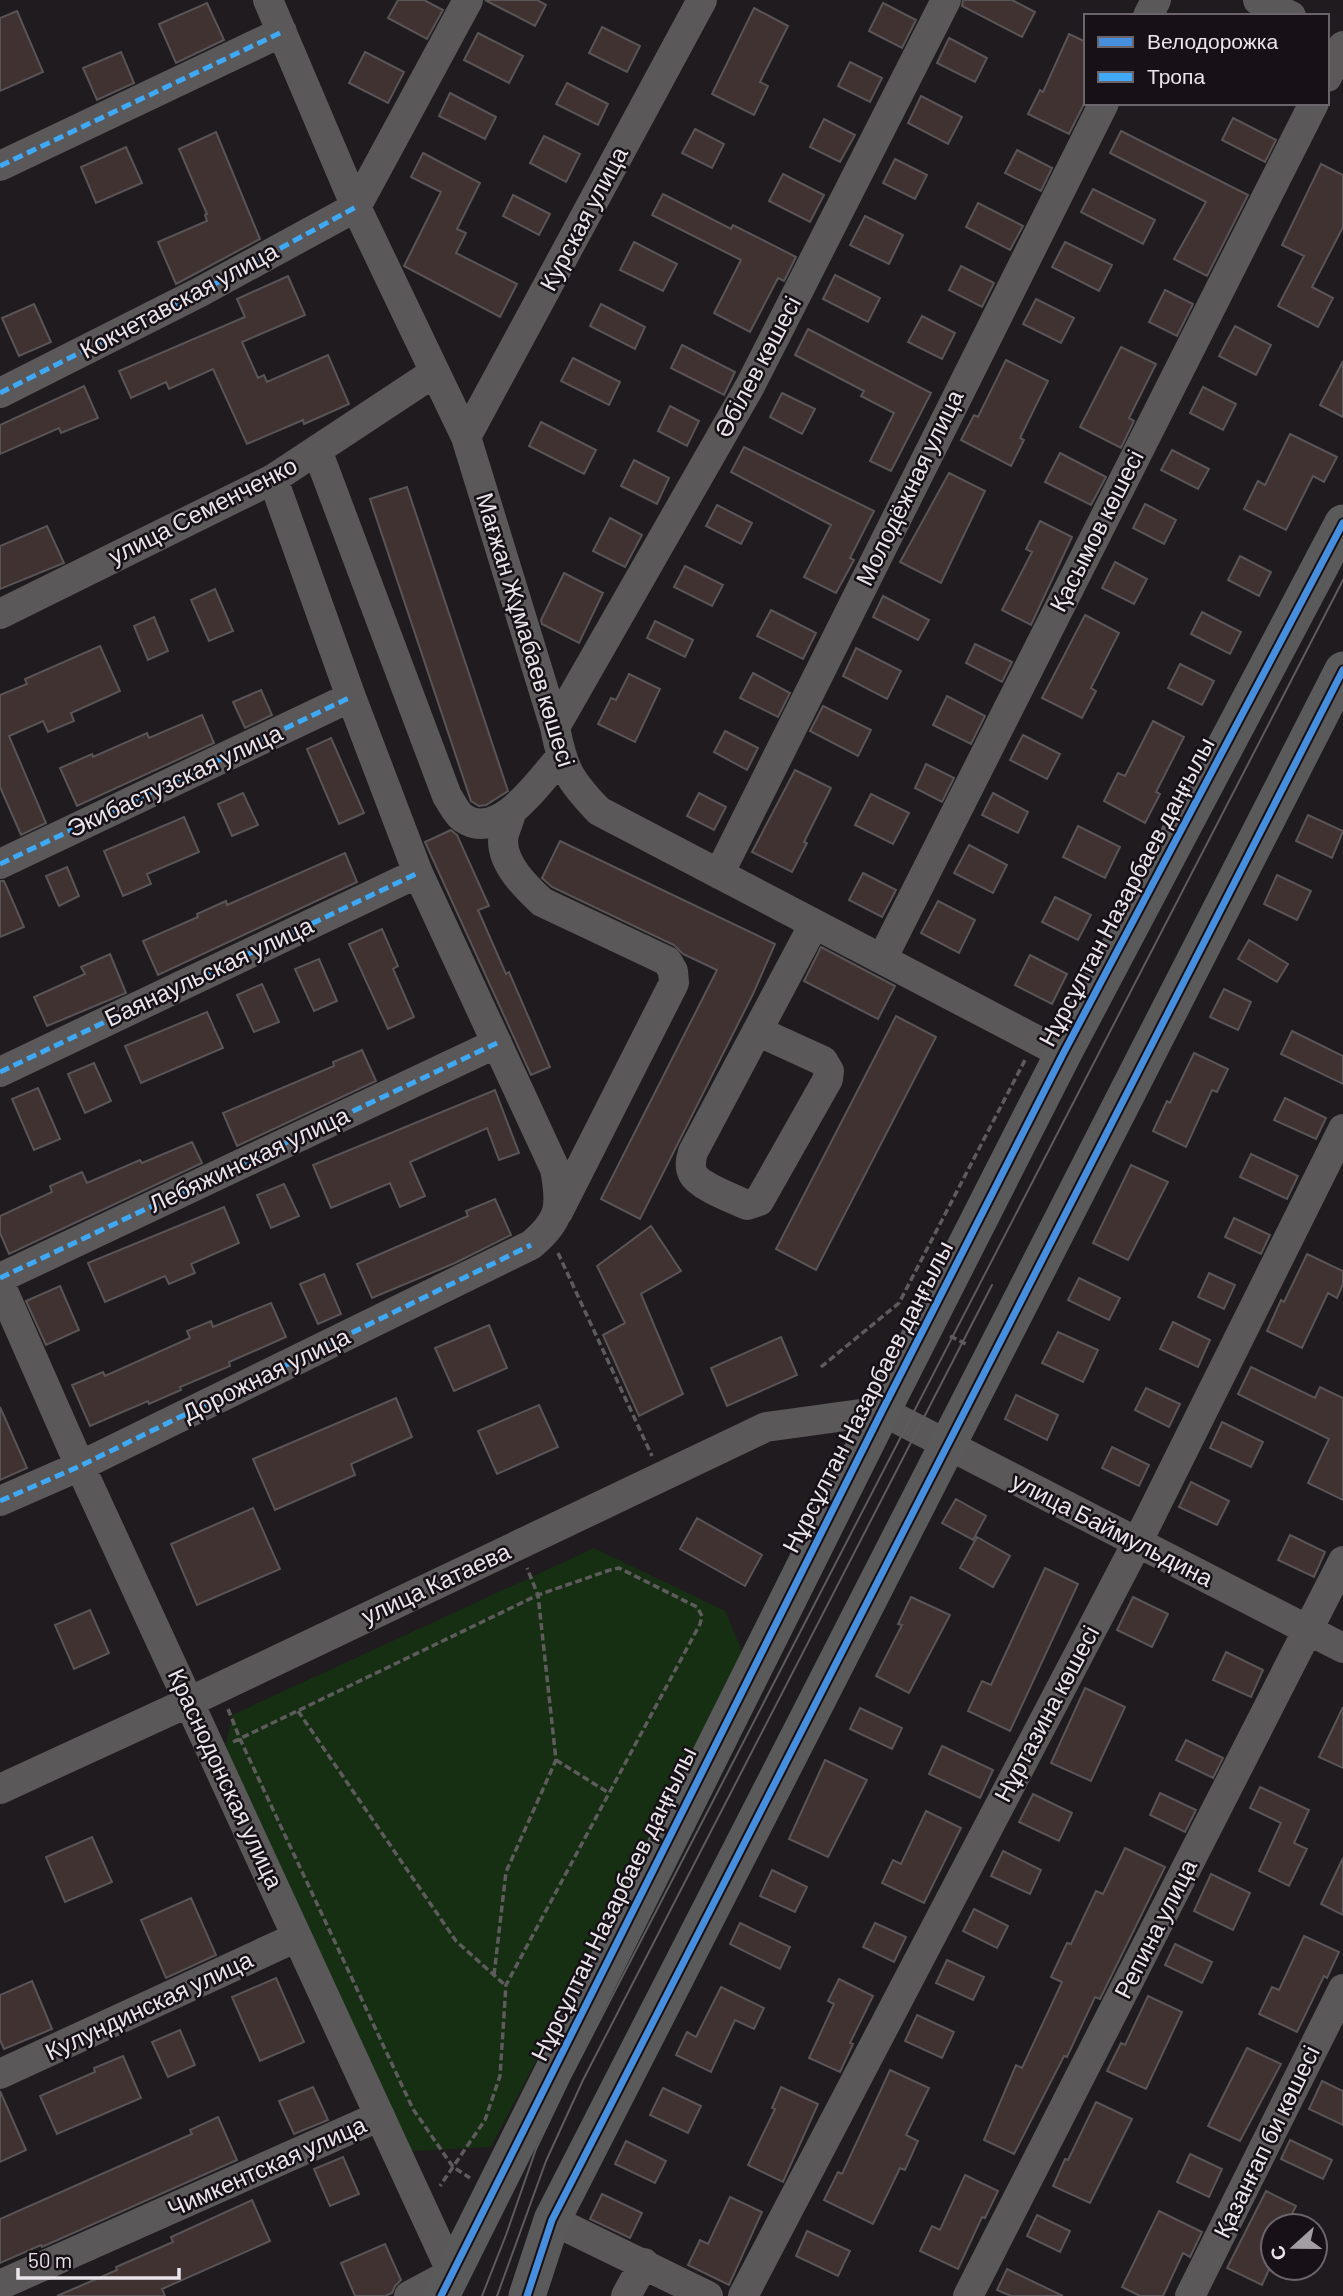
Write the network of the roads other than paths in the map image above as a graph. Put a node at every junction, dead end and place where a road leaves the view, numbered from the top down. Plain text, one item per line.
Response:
1 (268, 0) edge
2 (468, 0) edge
3 (702, 0) edge
4 (946, 0) edge
5 (1258, 0) edge
6 (1287, 14) edge
7 (282, 33) junction
8 (1343, 43) edge
9 (1329, 73) edge
10 (1103, 105) edge
11 (1313, 105) edge
12 (0, 166) edge
13 (356, 207) junction
14 (435, 372) junction
15 (0, 393) edge
16 (466, 438) junction
17 (317, 450) junction
18 (273, 479) junction
19 (1343, 523) edge
20 (0, 614) edge
21 (1341, 681) edge
22 (351, 697) junction
23 (555, 727) junction
24 (561, 758) junction
25 (511, 813) junction
26 (0, 864) edge
27 (418, 873) junction
28 (719, 874) junction
29 (814, 924) junction
30 (882, 959) junction
31 (757, 1031) junction
32 (497, 1043) junction
33 (1049, 1047) junction
34 (0, 1072) edge
35 (1343, 1129) edge
36 (545, 1230) junction
37 (0, 1278) edge
38 (0, 1284) edge
39 (882, 1411) junction
40 (947, 1446) junction
41 (80, 1466) junction
42 (0, 1502) edge
43 (1137, 1543) junction
44 (1343, 1561) edge
45 (1308, 1630) junction
46 (1343, 1647) edge
47 (189, 1702) junction
48 (0, 1789) edge
49 (297, 1937) junction
50 (1343, 1989) edge
51 (0, 2074) edge
52 (380, 2116) junction
53 (552, 2220) junction
54 (644, 2263) junction
55 (0, 2285) edge
56 (447, 2285) edge
57 (409, 2296) edge
58 (527, 2296) edge
59 (626, 2296) edge
60 (708, 2296) edge
61 (743, 2296) edge
62 (968, 2296) edge
63 (1191, 2296) edge

1 - 7 street, Мағжан Жұмабаев көшесі
2 - 13 street
3 - 16 street, Курская улица
4 - 23 street, Әбілев көшесі
5 - 6 street
7 - 12 street
7 - 13 street, Мағжан Жұмабаев көшесі
8 - 9 street
10 - 28 street, Молодёжная улица
11 - 30 street, Қасымов көшесі
13 - 14 street, Мағжан Жұмабаев көшесі
13 - 15 street, Кокчетавская улица
14 - 16 street, Мағжан Жұмабаев көшесі
14 - 17 street, улица Семенченко
16 - 23 street, Мағжан Жұмабаев көшесі
17 - 18 street, улица Семенченко
17 - 25 street
18 - 20 street, улица Семенченко
18 - 22 street
19 - 33 main road, Нұрсұлтан Назарбаев даңғылы
21 - 40 main road
22 - 26 street, Экибастузская улица
22 - 27 street
23 - 24 street, Мағжан Жұмабаев көшесі
24 - 25 street
24 - 28 street, Мағжан Жұмабаев көшесі
25 - 36 street
27 - 32 street
27 - 34 street, Баянаульская улица
28 - 29 street, Мағжан Жұмабаев көшесі
29 - 30 street, Мағжан Жұмабаев көшесі
29 - 31 street
30 - 33 street, Мағжан Жұмабаев көшесі
31 - 31 street
32 - 36 street
32 - 37 street, Лебяжинская улица
33 - 39 main road, Нұрсұлтан Назарбаев даңғылы
35 - 43 street, Нұртазина көшесі
36 - 41 street, Дорожная улица
38 - 41 street, Краснодонская улица
39 - 40 street, улица Баймульдина
39 - 47 street, улица Катаева
39 - 56 main road, Нұрсұлтан Назарбаев даңғылы
40 - 43 street, улица Баймульдина
40 - 53 main road
41 - 42 street, Дорожная улица
41 - 47 street, Краснодонская улица
43 - 45 street, улица Баймульдина
43 - 61 street, Нұртазина көшесі
44 - 45 street, Репина улица
45 - 46 street, улица Баймульдина
45 - 62 street, Репина улица
47 - 48 street, улица Катаева
47 - 49 street, Краснодонская улица
49 - 51 street, Кулундинская улица
49 - 52 street, Краснодонская улица
50 - 63 street, Қазанғап би көшесі
52 - 55 street, Чимкентская улица
52 - 56 street, Краснодонская улица
53 - 54 street
53 - 58 main road
54 - 59 street
54 - 60 street
56 - 57 street

